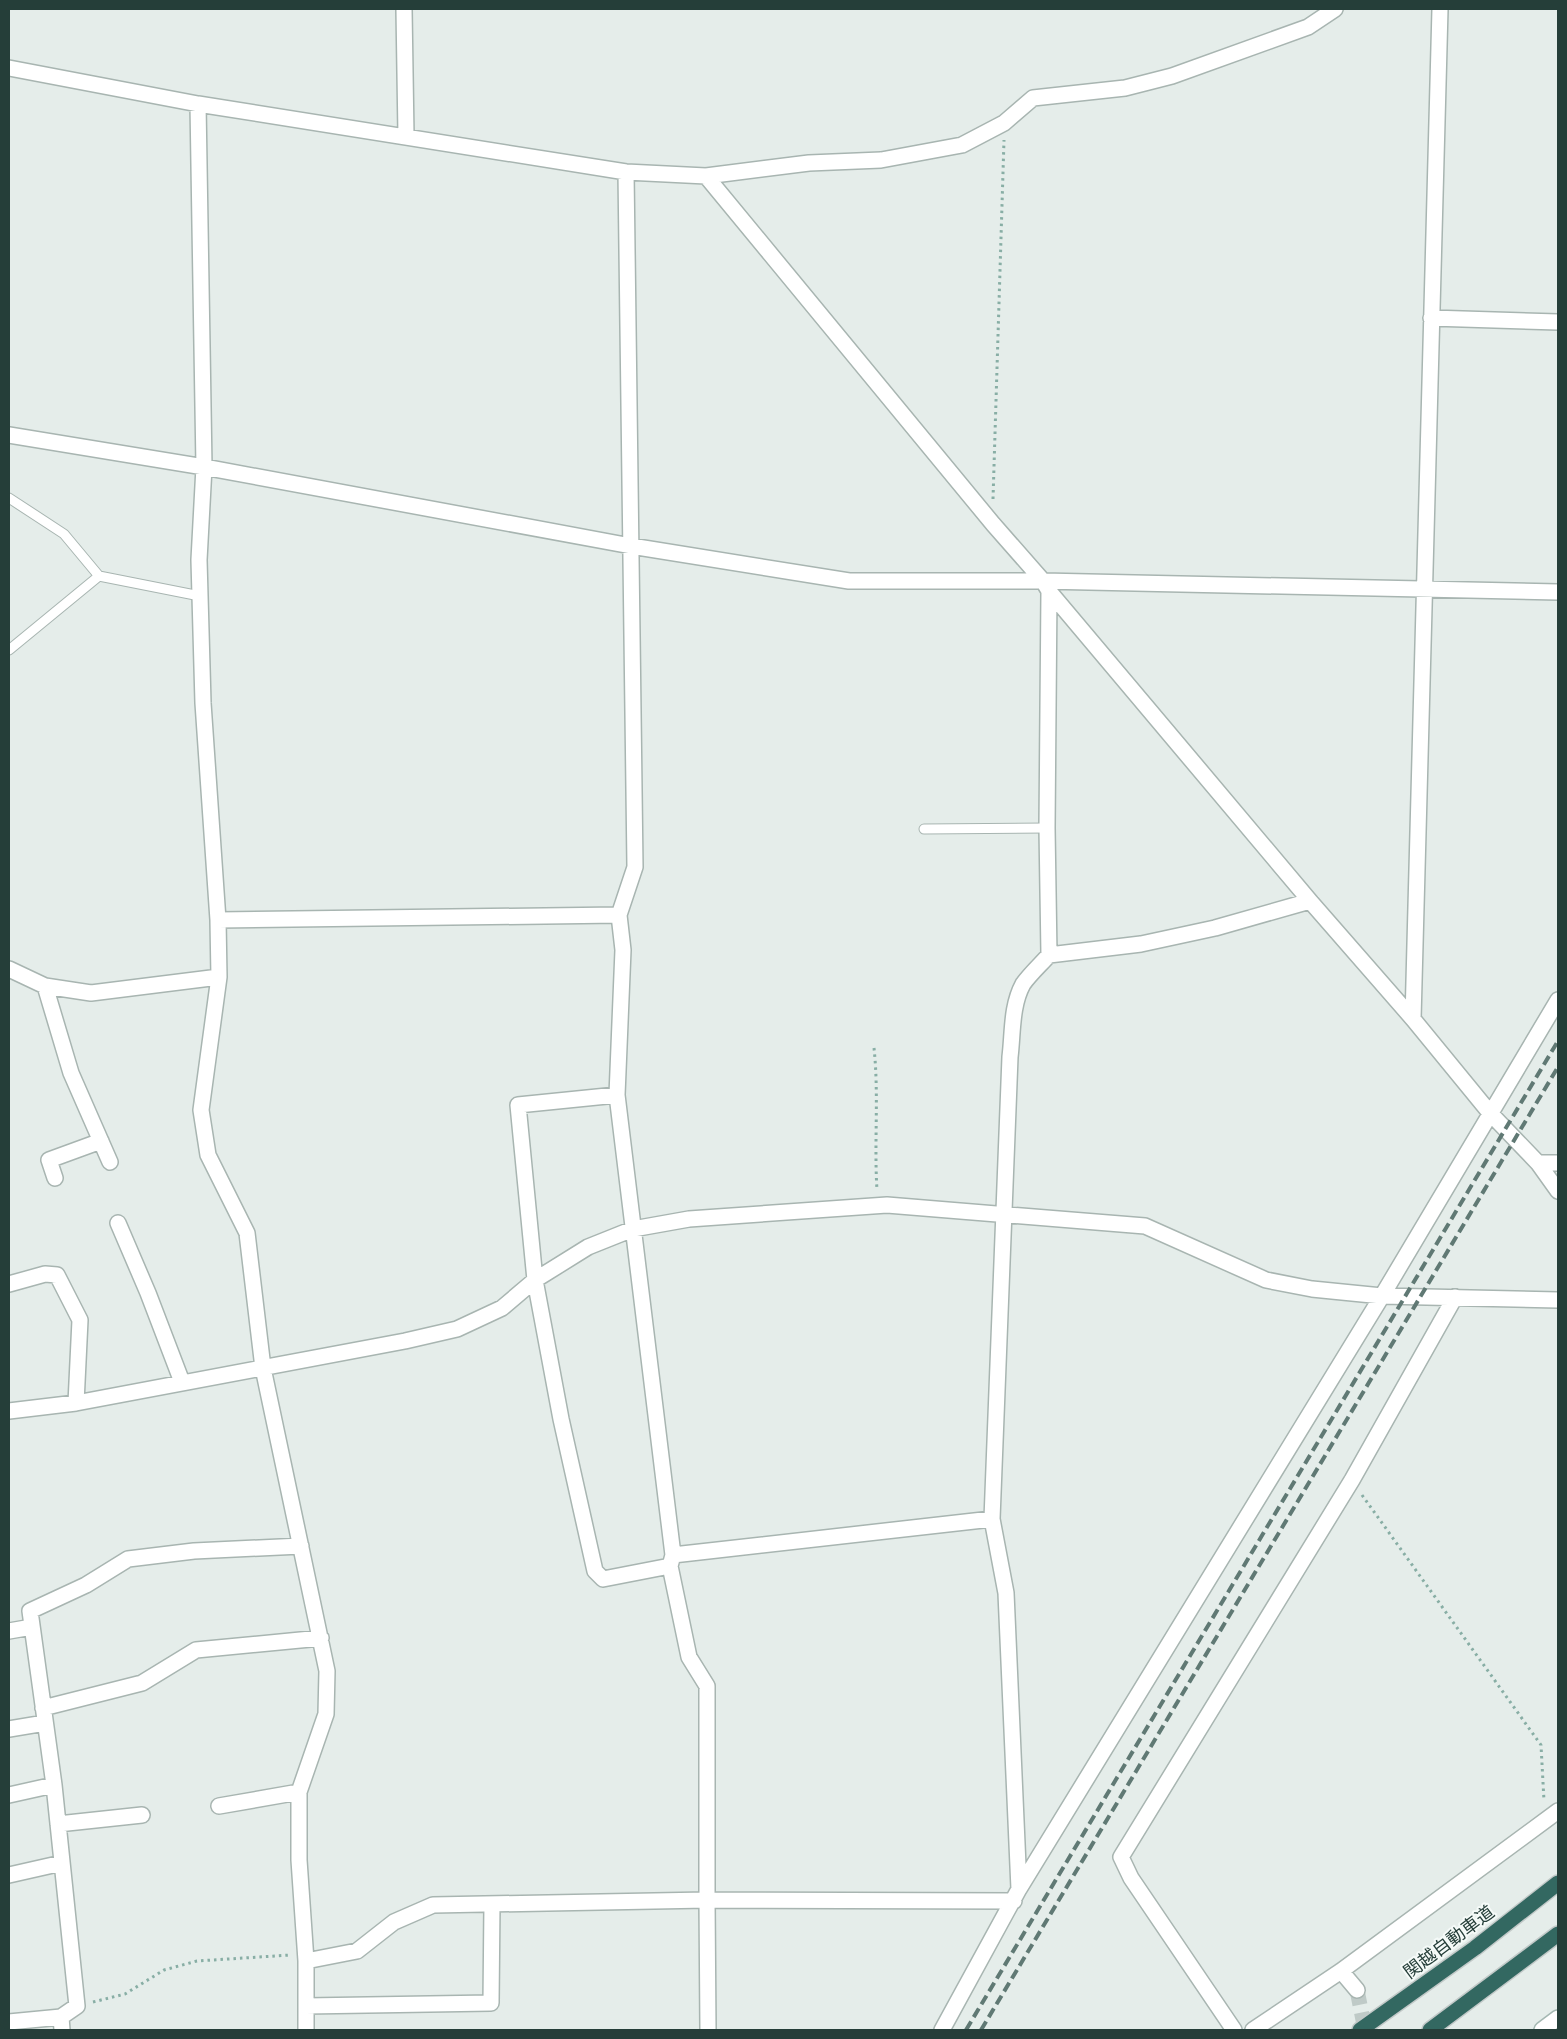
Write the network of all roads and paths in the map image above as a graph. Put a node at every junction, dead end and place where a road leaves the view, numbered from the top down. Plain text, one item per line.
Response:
1 (404, 9) edge
2 (1335, 9) edge
3 (1440, 9) edge
4 (9, 68) edge
5 (198, 104) junction
6 (1004, 123) junction
7 (406, 136) junction
8 (626, 172) junction
9 (706, 176) junction
10 (1431, 318) junction
11 (1558, 322) edge
12 (9, 435) edge
13 (204, 467) junction
14 (9, 498) edge
15 (993, 524) junction
16 (631, 546) junction
17 (99, 576) junction
18 (1046, 586) junction
19 (1425, 589) junction
20 (1558, 592) edge
21 (200, 596) junction
22 (9, 650) edge
23 (1047, 828) junction
24 (924, 829) dead end
25 (1310, 901) junction
26 (619, 916) junction
27 (218, 920) junction
28 (1049, 955) junction
29 (9, 968) edge
30 (219, 977) junction
31 (45, 986) junction
32 (1558, 1000) edge
33 (1413, 1018) junction
34 (874, 1048) dead end
35 (617, 1095) junction
36 (1490, 1113) junction
37 (101, 1141) junction
38 (110, 1162) dead end
39 (1538, 1163) junction
40 (1558, 1163) edge
41 (56, 1178) dead end
42 (1558, 1191) edge
43 (878, 1206) junction
44 (1004, 1214) junction
45 (118, 1223) dead end
46 (633, 1229) junction
47 (535, 1280) junction
48 (9, 1284) edge
49 (1382, 1296) junction
50 (1455, 1298) junction
51 (1558, 1300) edge
52 (263, 1368) junction
53 (182, 1382) junction
54 (76, 1403) junction
55 (9, 1411) edge
56 (1352, 1480) junction
57 (992, 1519) junction
58 (301, 1546) junction
59 (672, 1560) junction
60 (32, 1627) junction
61 (9, 1632) edge
62 (321, 1638) junction
63 (43, 1708) junction
64 (45, 1723) junction
65 (9, 1730) edge
66 (54, 1785) junction
67 (300, 1792) junction
68 (9, 1795) edge
69 (218, 1806) dead end
70 (1558, 1811) edge
71 (142, 1815) dead end
72 (1545, 1822) junction
73 (58, 1824) junction
74 (62, 1863) junction
75 (9, 1874) edge
76 (1558, 1883) edge
77 (1017, 1895) junction
78 (706, 1900) junction
79 (492, 1904) junction
80 (1558, 1934) edge
81 (305, 1958) junction
82 (1340, 1971) junction
83 (1357, 1990) tunnel mouth
84 (77, 2006) junction
85 (306, 2006) junction
86 (1558, 2018) edge
87 (9, 2022) edge
88 (61, 2024) edge
89 (306, 2030) edge
90 (708, 2030) edge
91 (942, 2030) edge
92 (1234, 2030) edge
93 (1253, 2030) edge
94 (1360, 2030) edge
95 (1430, 2030) edge
96 (1542, 2030) edge

1 - 7 street
2 - 6 street
3 - 10 street
4 - 5 street
5 - 7 street
5 - 13 street
6 - 9 street
6 - 15 path
7 - 8 street
8 - 9 street
8 - 16 street
9 - 15 street
10 - 11 street
10 - 19 street
12 - 13 street
13 - 16 street
13 - 21 street
14 - 17 lane
15 - 18 street
16 - 18 street
16 - 26 street
17 - 21 lane
17 - 22 lane
18 - 19 street
18 - 23 street
18 - 25 street
19 - 20 street
19 - 33 street
21 - 27 street
23 - 24 lane
23 - 28 street
25 - 28 street
25 - 33 street
26 - 27 street
26 - 35 street
27 - 30 street
28 - 44 street
29 - 31 street
30 - 31 street
30 - 52 street
31 - 37 street
32 - 36 street
33 - 36 street
34 - 43 path
35 - 46 street
35 - 47 street
36 - 39 street
36 - 49 street
37 - 38 street
37 - 41 street
39 - 40 street
39 - 42 street
43 - 44 street
43 - 46 street
44 - 49 street
44 - 57 street
45 - 53 street
46 - 47 street
46 - 59 street
47 - 52 street
47 - 59 street
48 - 54 street
49 - 50 street
49 - 77 street
50 - 51 street
50 - 56 street
52 - 53 street
52 - 58 street
53 - 54 street
54 - 55 street
56 - 72 path
56 - 92 street
57 - 59 street
57 - 77 street
58 - 60 street
58 - 62 street
59 - 78 street
60 - 61 street
60 - 63 street
62 - 63 street
62 - 67 street
63 - 64 street
64 - 65 street
64 - 66 street
66 - 68 street
66 - 73 street
67 - 69 street
67 - 81 street
70 - 72 street
71 - 73 street
72 - 82 street
73 - 74 street
74 - 75 street
74 - 84 street
76 - 94 highway, 関越自動車道
77 - 78 street
77 - 91 street
78 - 79 street
78 - 90 street
79 - 81 street
79 - 85 street
80 - 95 highway
81 - 84 path
81 - 85 street
82 - 83 street
82 - 93 street
84 - 88 street
85 - 89 street
86 - 96 street
87 - 88 street

